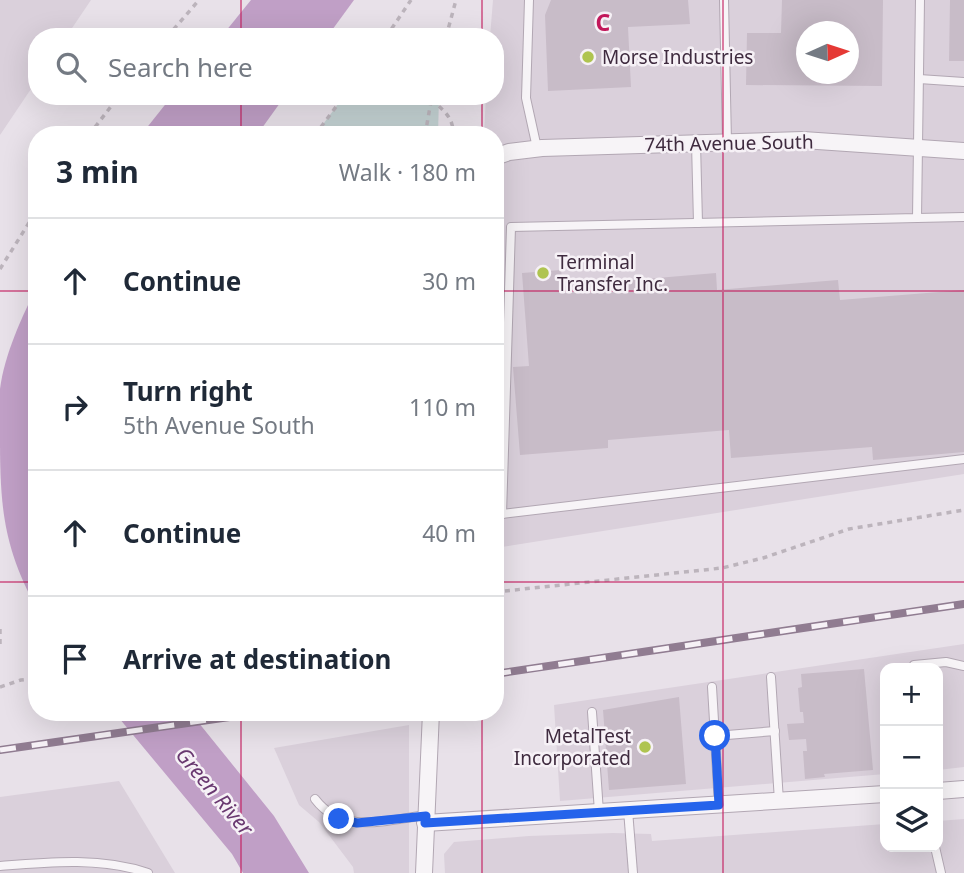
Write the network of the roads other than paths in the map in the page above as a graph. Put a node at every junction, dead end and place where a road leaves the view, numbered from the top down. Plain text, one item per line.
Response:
1 (529, 0) edge
2 (724, 0) edge
3 (920, 0) edge
4 (919, 79) junction
5 (964, 82) edge
6 (727, 142) junction
7 (696, 143) junction
8 (918, 147) junction
9 (537, 148) junction
10 (964, 151) edge
11 (504, 154) edge
12 (917, 218) junction
13 (964, 218) edge
14 (698, 223) junction
15 (504, 395) edge
16 (964, 459) edge
17 (504, 513) edge
18 (935, 663) edge
19 (964, 666) edge
20 (771, 677) dead end
21 (712, 687) dead end
22 (592, 712) dead end
23 (430, 721) edge
24 (775, 731) junction
25 (715, 736) junction
26 (964, 789) edge
27 (943, 791) edge
28 (880, 794) edge
29 (315, 799) dead end
30 (779, 801) junction
31 (719, 805) junction
32 (628, 810) junction
33 (599, 812) junction
34 (425, 819) junction
35 (936, 852) edge
36 (0, 866) edge
37 (148, 873) edge
38 (424, 873) edge
39 (633, 873) edge
40 (941, 873) edge

1 - 9 lane
2 - 6 lane
3 - 4 lane
4 - 5 lane
4 - 8 lane
6 - 7 street, 74th Avenue South
6 - 8 street, 74th Avenue South
7 - 9 street, 74th Avenue South
7 - 14 lane
8 - 10 street, 74th Avenue South
8 - 12 lane
9 - 11 street, 74th Avenue South
12 - 13 lane
12 - 14 lane
14 - 15 lane
16 - 17 lane
18 - 19 lane
20 - 24 lane
21 - 25 lane
22 - 33 lane
23 - 34 street
24 - 25 lane
24 - 30 lane
25 - 31 lane
26 - 27 street
28 - 30 street
29 - 34 lane
30 - 31 street
31 - 32 street
32 - 33 street
32 - 39 lane
33 - 34 street
34 - 38 street
35 - 40 lane
36 - 37 lane

